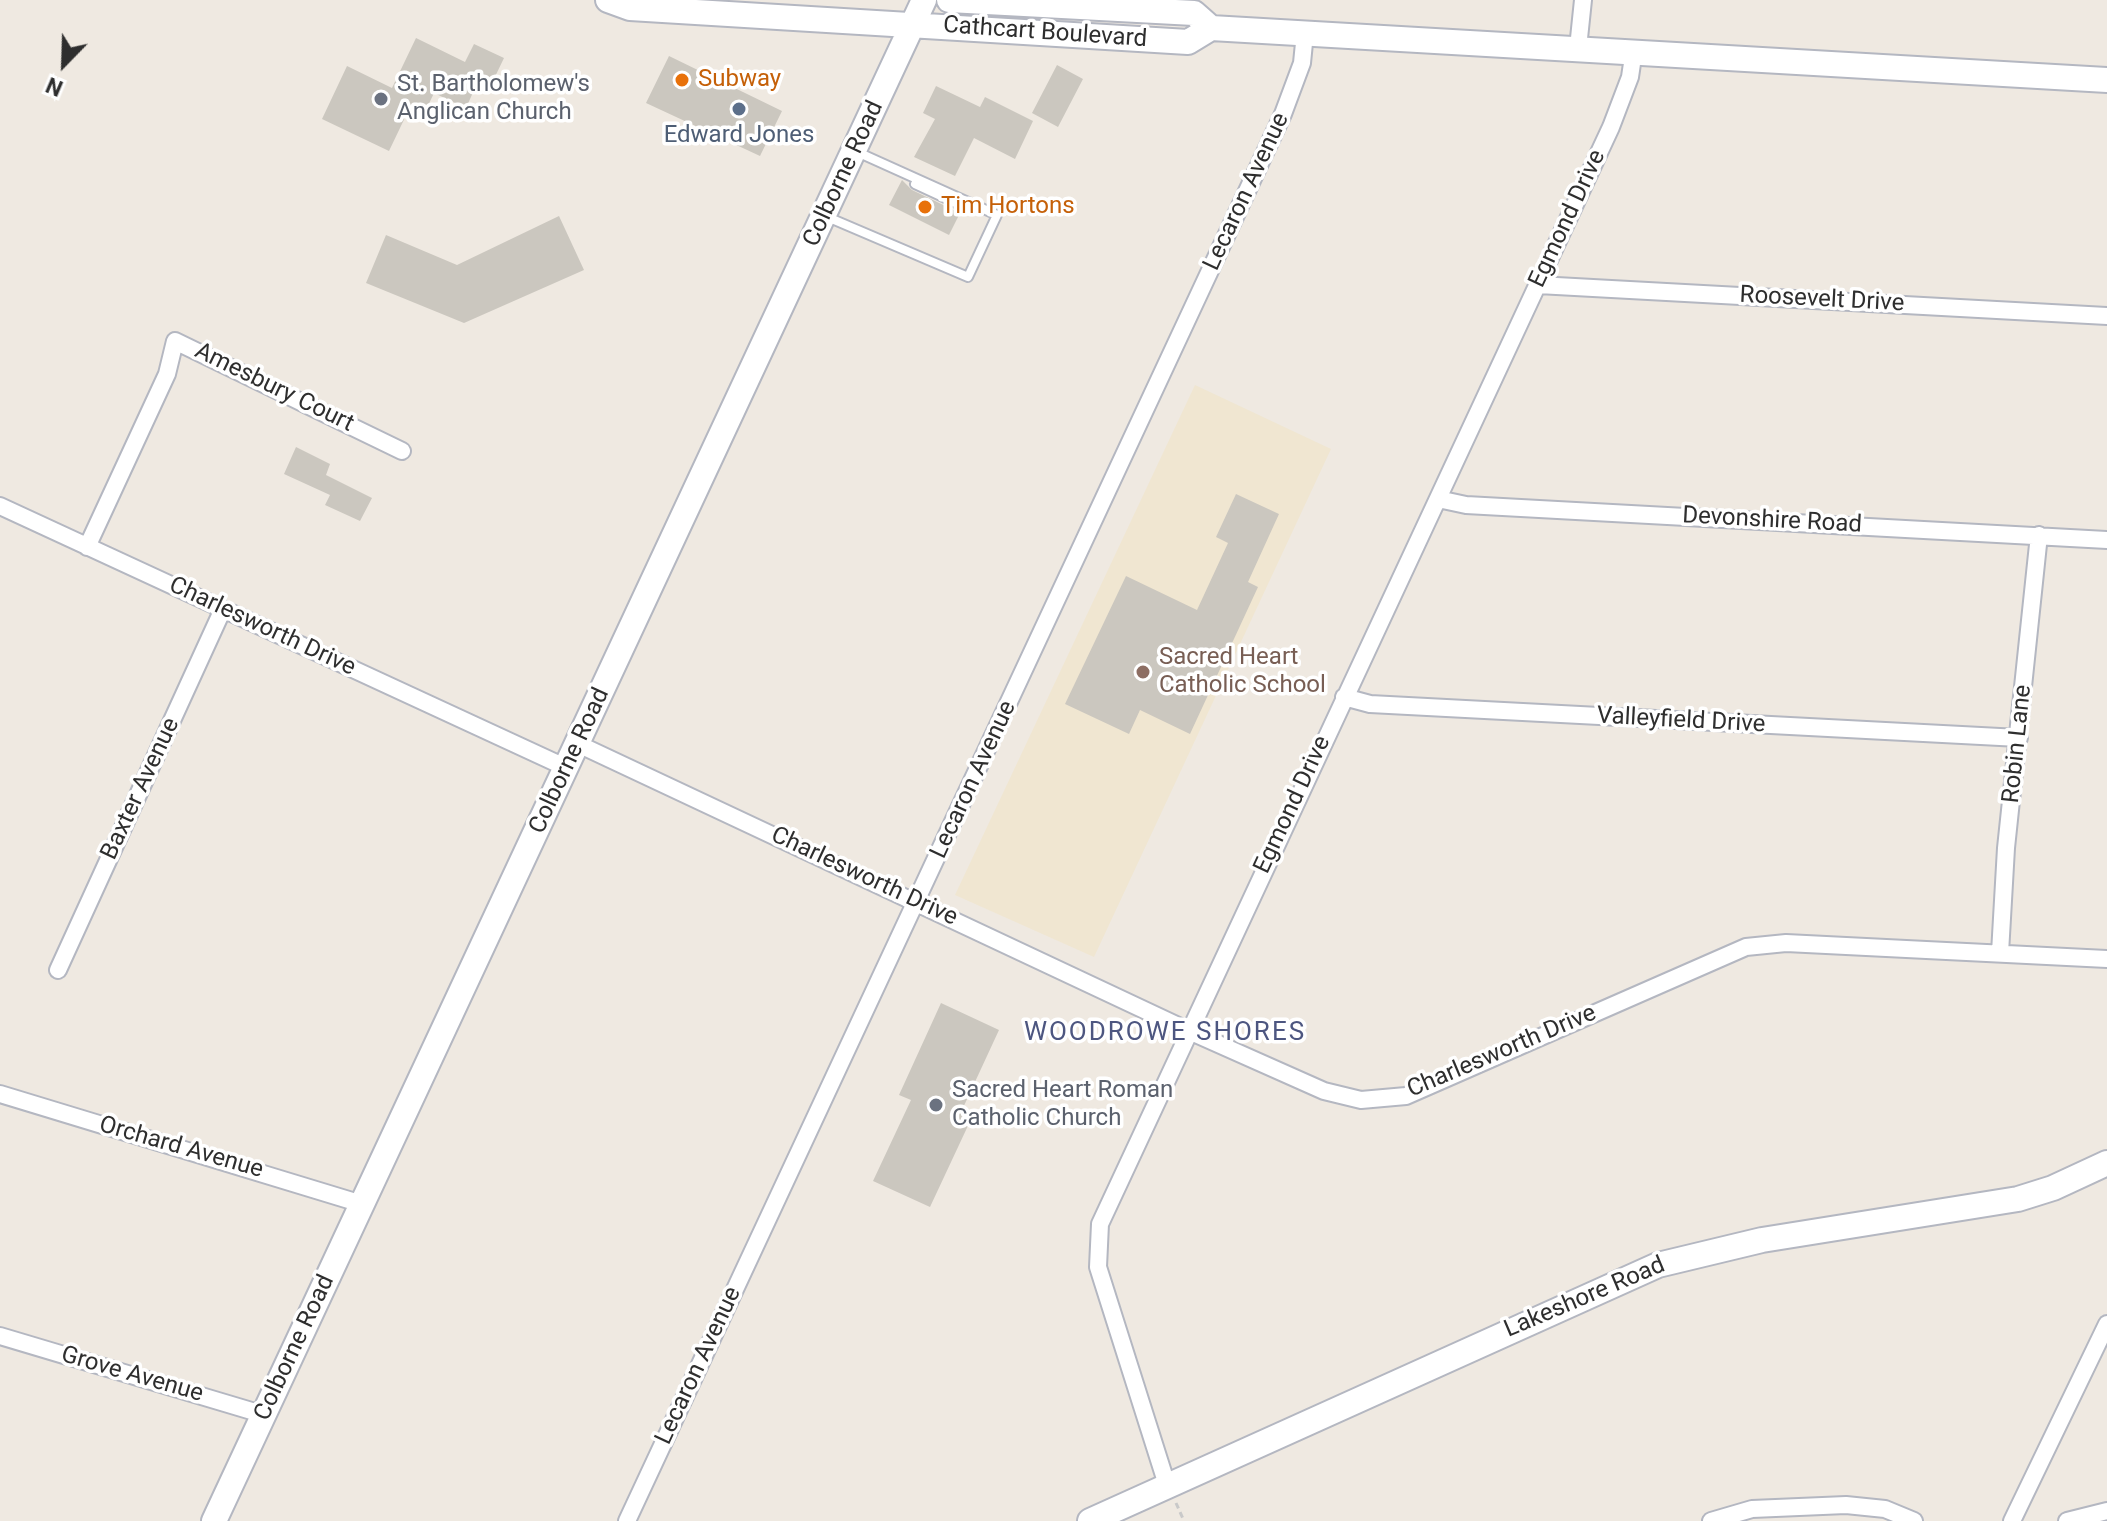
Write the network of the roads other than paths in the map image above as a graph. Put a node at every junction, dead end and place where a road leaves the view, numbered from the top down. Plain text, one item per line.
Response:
1 (608, 0) edge
2 (924, 0) edge
3 (949, 0) edge
4 (1583, 0) edge
5 (913, 25) junction
6 (1211, 28) junction
7 (1305, 33) junction
8 (1578, 48) junction
9 (1634, 50) junction
10 (2107, 80) edge
11 (855, 150) junction
12 (824, 215) junction
13 (1538, 285) junction
14 (2107, 316) edge
15 (402, 451) dead end
16 (1438, 499) junction
17 (0, 506) edge
18 (2039, 535) junction
19 (2107, 540) edge
20 (87, 547) junction
21 (223, 609) junction
22 (1344, 697) junction
23 (2019, 738) junction
24 (578, 744) junction
25 (567, 768) junction
26 (917, 902) junction
27 (2000, 953) junction
28 (2107, 959) edge
29 (58, 970) dead end
30 (1189, 1031) junction
31 (0, 1094) edge
32 (2107, 1163) edge
33 (362, 1204) junction
34 (2107, 1324) edge
35 (0, 1336) edge
36 (265, 1415) junction
37 (1167, 1485) junction
38 (2107, 1511) edge
39 (2015, 1520) edge
40 (214, 1521) edge
41 (627, 1521) edge
42 (1090, 1521) edge
43 (1711, 1521) edge
44 (1914, 1521) edge
45 (2067, 1521) edge

1 - 5 street, Cathcart Boulevard
2 - 5 street, Colborne Road
3 - 6 street, Cathcart Boulevard
4 - 8 street
5 - 6 street, Cathcart Boulevard
5 - 11 street, Colborne Road
6 - 7 street
7 - 8 street
7 - 26 street, Lecaron Avenue
8 - 9 street
9 - 10 street
9 - 13 street, Egmond Drive
11 - 12 street, Colborne Road
11 - 12 lane
12 - 24 street, Colborne Road
13 - 14 street, Roosevelt Drive
13 - 16 street, Egmond Drive
15 - 20 street, Amesbury Court
16 - 18 street, Devonshire Road
16 - 22 street, Egmond Drive
17 - 20 street, Charlesworth Drive
18 - 19 street, Devonshire Road
18 - 23 street, Robin Lane
20 - 21 street, Charlesworth Drive
21 - 25 street, Charlesworth Drive
21 - 29 street, Baxter Avenue
22 - 23 street, Valleyfield Drive
22 - 30 street, Egmond Drive
23 - 27 street, Robin Lane
24 - 25 street, Colborne Road
24 - 26 street, Charlesworth Drive
25 - 33 street, Colborne Road
26 - 30 street, Charlesworth Drive
26 - 41 street, Lecaron Avenue
27 - 28 street, Charlesworth Drive
27 - 30 street, Charlesworth Drive
30 - 37 street, Egmond Drive
31 - 33 street, Orchard Avenue
32 - 37 street, Lakeshore Road
33 - 36 street, Colborne Road
34 - 39 street
35 - 36 street, Grove Avenue
36 - 40 street, Colborne Road
37 - 42 street, Lakeshore Road
38 - 45 street
43 - 44 street

